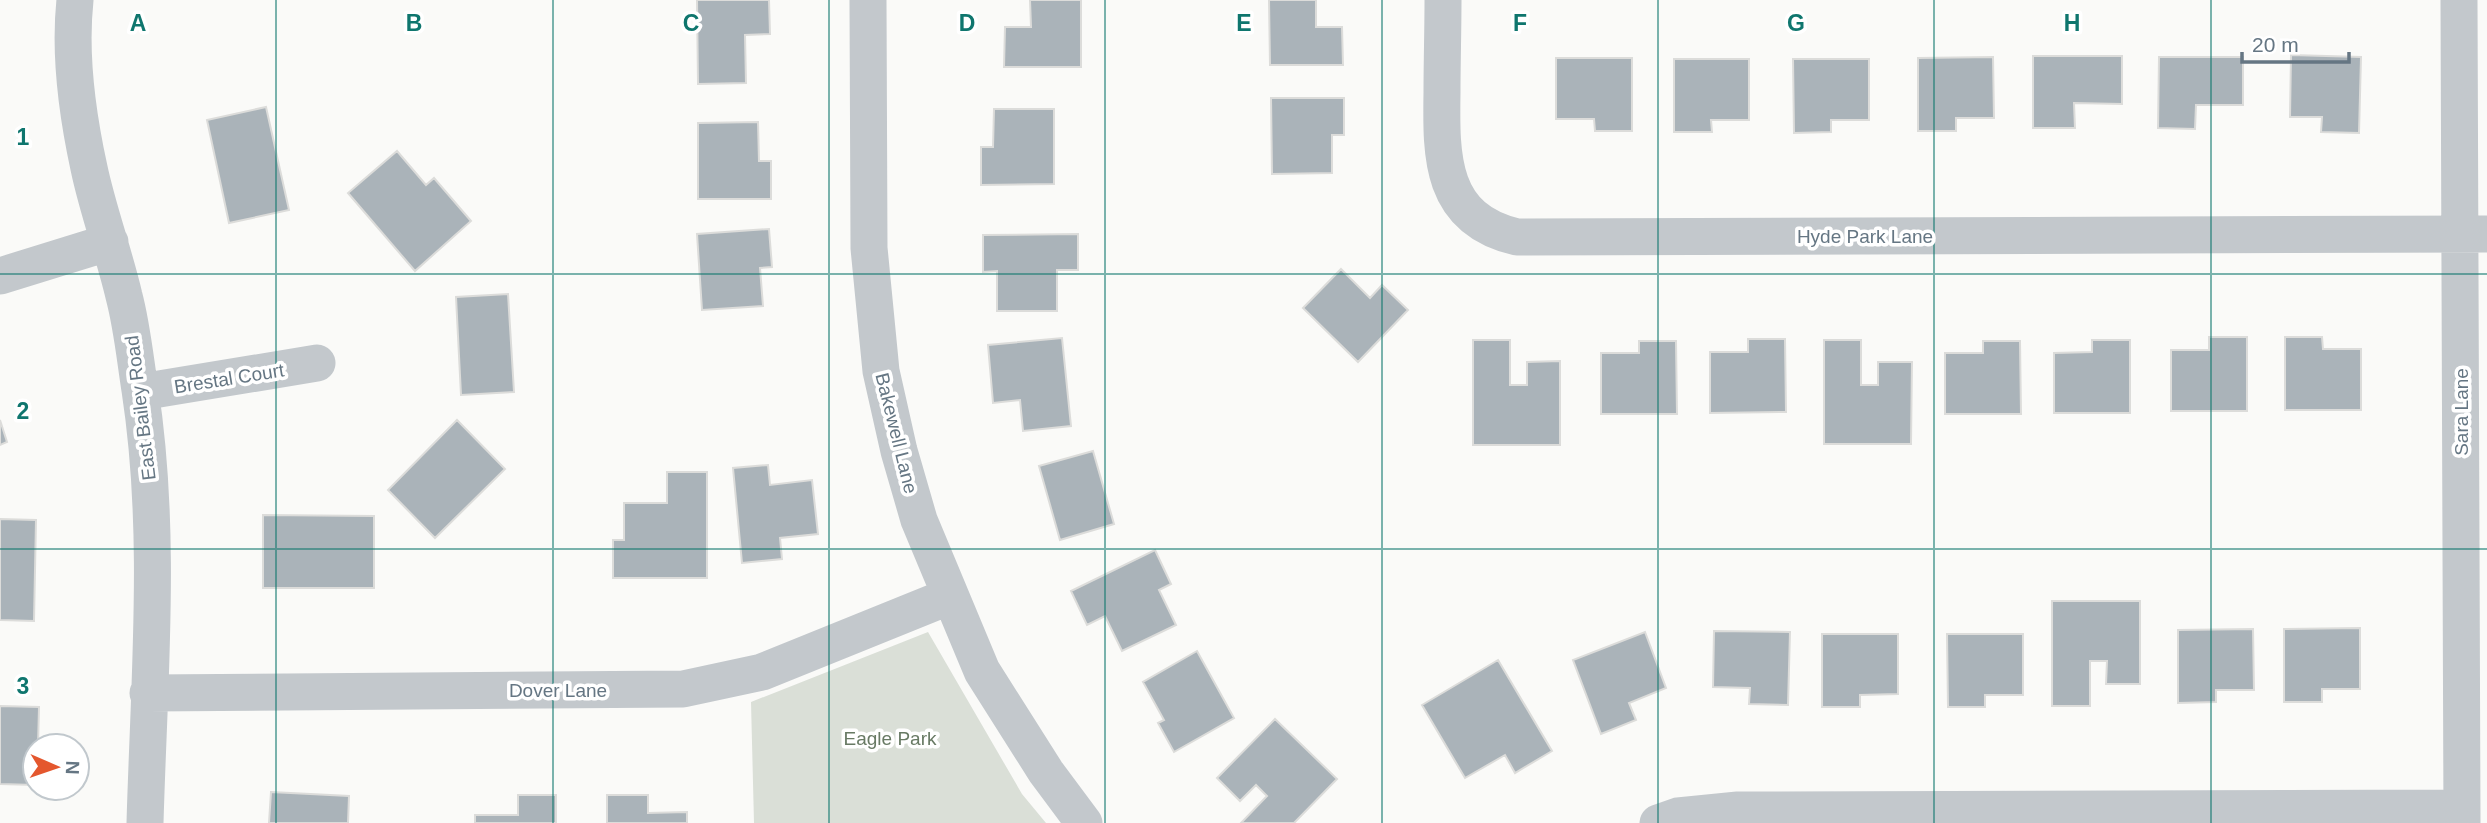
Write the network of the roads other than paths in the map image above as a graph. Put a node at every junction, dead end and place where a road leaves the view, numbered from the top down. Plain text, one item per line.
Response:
1 (75, 0) edge
2 (868, 0) edge
3 (1443, 0) edge
4 (2459, 0) edge
5 (2474, 234) edge
6 (110, 242) junction
7 (0, 275) edge
8 (317, 363) dead end
9 (141, 392) junction
10 (950, 596) junction
11 (148, 694) junction
12 (2462, 815) edge
13 (145, 823) edge
14 (1084, 823) edge
15 (1658, 823) edge

1 - 6 street, East Bailey Road
2 - 10 street, Bakewell Lane
3 - 5 street, Hyde Park Lane
4 - 5 street, Sara Lane
5 - 12 street, Sara Lane
6 - 7 street
6 - 9 street, East Bailey Road
8 - 9 street, Brestal Court
9 - 11 street, East Bailey Road
10 - 11 street, Dover Lane
10 - 14 street, Bakewell Lane
11 - 13 street, East Bailey Road
12 - 15 street

